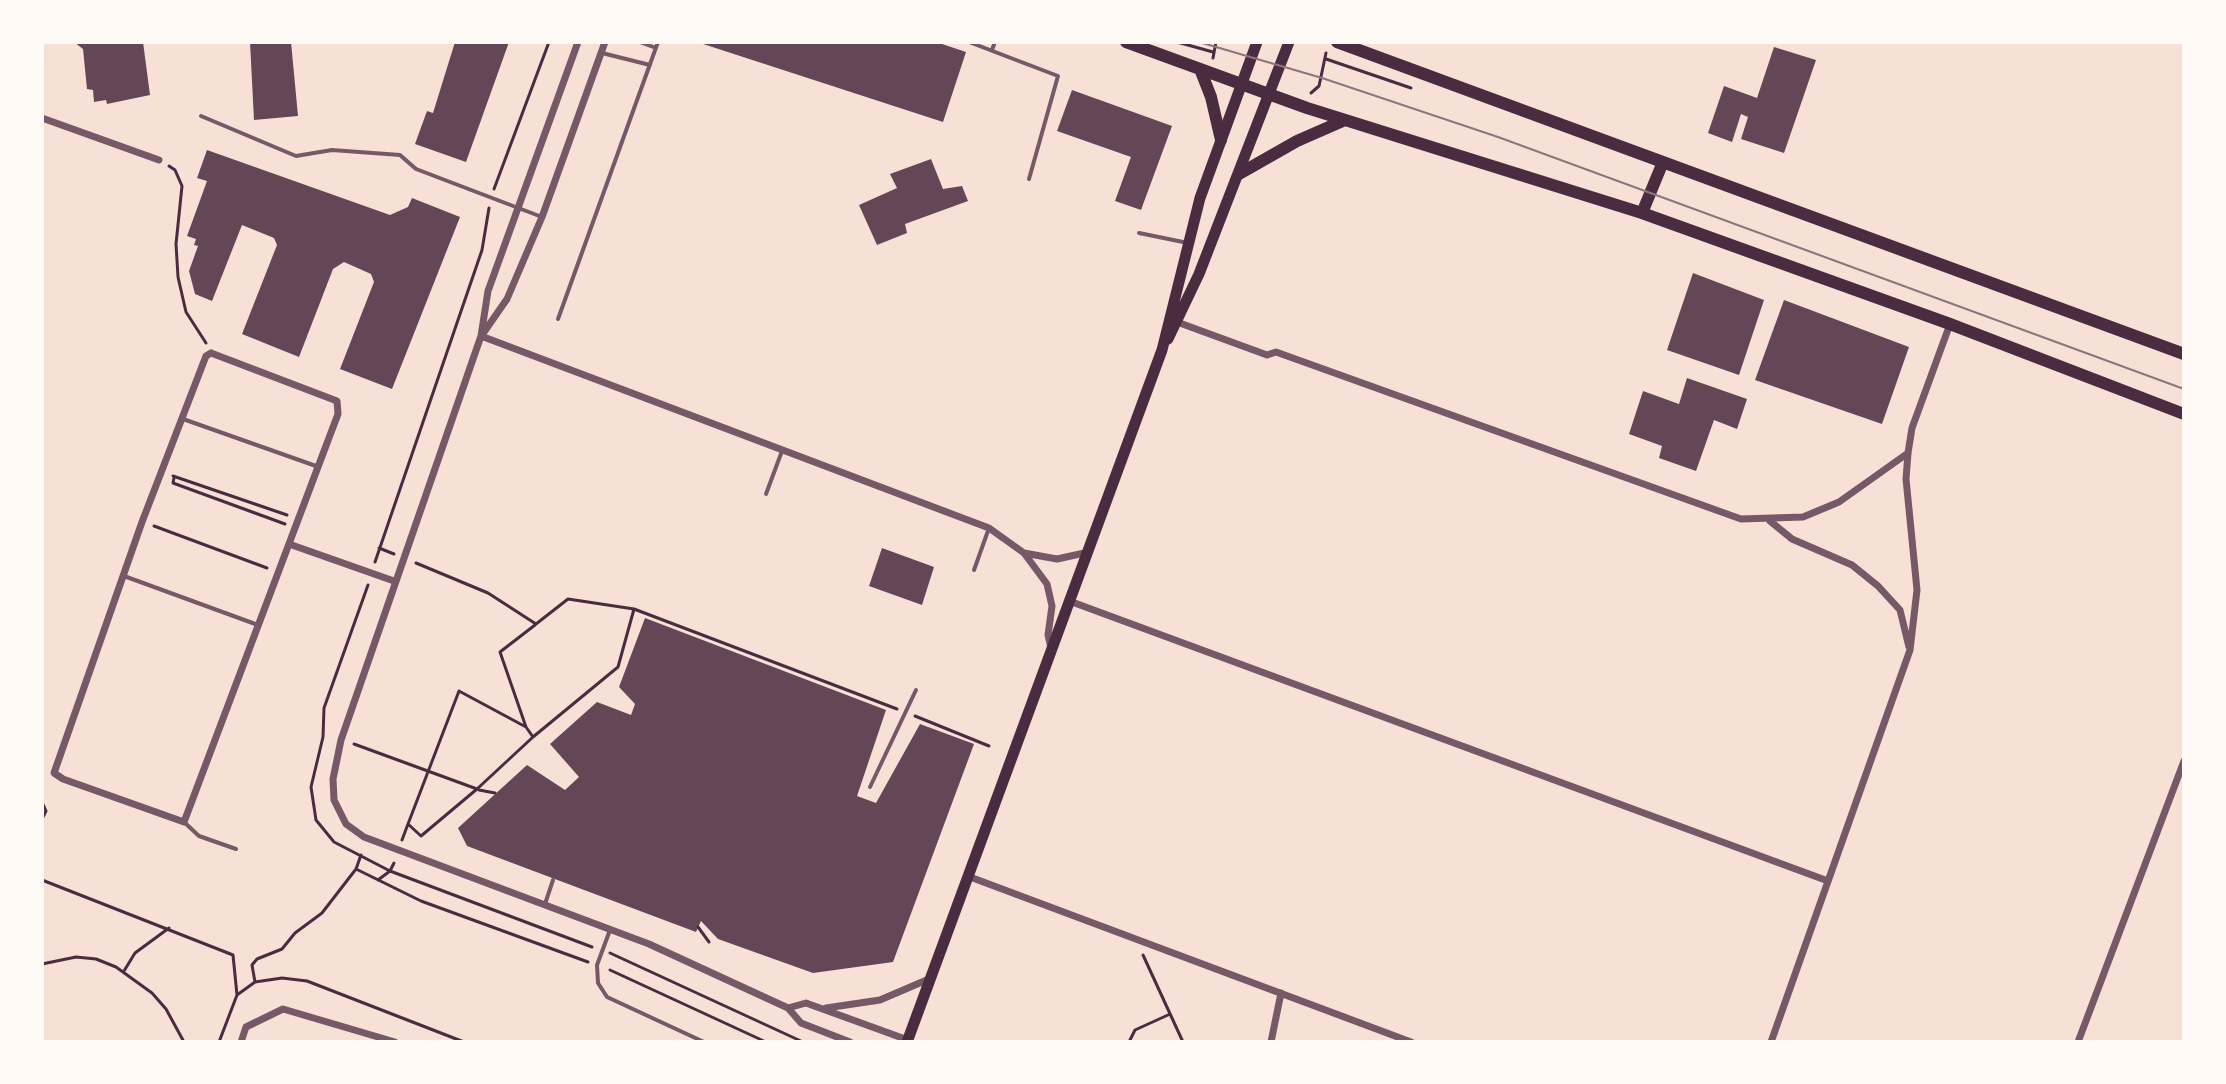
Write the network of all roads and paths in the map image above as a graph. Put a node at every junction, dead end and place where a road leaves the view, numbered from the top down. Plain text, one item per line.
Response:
1 (549, 42) edge
2 (578, 42) edge
3 (605, 42) edge
4 (640, 42) edge
5 (969, 42) edge
6 (995, 42) edge
7 (1126, 42) edge
8 (1177, 42) edge
9 (1257, 42) edge
10 (1289, 42) edge
11 (1337, 42) edge
12 (657, 45) edge
13 (992, 50) junction
14 (601, 52) junction
15 (1213, 52) dead end
16 (1326, 59) dead end
17 (650, 65) junction
18 (1200, 69) junction
19 (1241, 84) junction
20 (1411, 88) dead end
21 (1269, 95) junction
22 (201, 116) dead end
23 (42, 118) edge
24 (1345, 120) junction
25 (1221, 140) junction
26 (159, 160) joint
27 (1663, 162) junction
28 (1239, 174) junction
29 (1029, 179) dead end
30 (491, 196) junction
31 (518, 208) junction
32 (1642, 213) junction
33 (542, 217) junction
34 (1139, 233) dead end
35 (1188, 243) junction
36 (558, 319) dead end
37 (1177, 322) junction
38 (1950, 324) junction
39 (481, 336) junction
40 (1162, 350) junction
41 (211, 353) junction
42 (2184, 354) edge
43 (2184, 414) edge
44 (183, 419) junction
45 (782, 451) junction
46 (1908, 453) junction
47 (179, 463) dead end
48 (316, 466) junction
49 (162, 472) junction
50 (174, 476) junction
51 (766, 494) dead end
52 (1770, 521) junction
53 (142, 522) junction
54 (296, 523) junction
55 (989, 528) junction
56 (289, 544) junction
57 (379, 548) junction
58 (1090, 552) junction
59 (1024, 553) junction
60 (402, 557) junction
61 (974, 570) dead end
62 (278, 572) junction
63 (372, 574) junction
64 (124, 576) junction
65 (394, 581) junction
66 (1072, 602) junction
67 (634, 609) junction
68 (536, 624) junction
69 (258, 625) junction
70 (1910, 650) junction
71 (1053, 654) junction
72 (916, 690) dead end
73 (908, 713) junction
74 (526, 727) junction
75 (323, 737) junction
76 (533, 737) junction
77 (341, 740) junction
78 (989, 746) dead end
79 (2184, 761) edge
80 (427, 772) junction
81 (870, 787) dead end
82 (477, 789) junction
83 (495, 793) dead end
84 (42, 802) edge
85 (42, 819) edge
86 (184, 822) junction
87 (408, 824) dead end
88 (431, 827) dead end
89 (236, 849) dead end
90 (361, 855) junction
91 (356, 869) junction
92 (970, 877) junction
93 (42, 880) edge
94 (553, 880) dead end
95 (1828, 881) junction
96 (545, 906) junction
97 (698, 927) dead end
98 (169, 928) junction
99 (610, 930) junction
100 (1136, 940) junction
101 (709, 942) dead end
102 (603, 950) junction
103 (42, 964) edge
104 (597, 965) junction
105 (124, 971) junction
106 (931, 978) junction
107 (255, 982) junction
108 (1281, 993) junction
109 (237, 995) junction
110 (788, 1008) junction
111 (824, 1009) junction
112 (1168, 1015) junction
113 (834, 1039) edge
114 (907, 1041) edge
115 (184, 1042) edge
116 (219, 1042) edge
117 (241, 1042) edge
118 (395, 1042) edge
119 (464, 1042) edge
120 (704, 1042) edge
121 (766, 1042) edge
122 (803, 1042) edge
123 (850, 1042) edge
124 (1129, 1042) edge
125 (1183, 1042) edge
126 (1271, 1042) edge
127 (1411, 1042) edge
128 (1771, 1042) edge
129 (2078, 1042) edge

1 - 30 path
2 - 31 street
3 - 14 street
4 - 12 lane
5 - 13 lane
6 - 13 lane
7 - 18 highway
8 - 15 path
9 - 19 main road
10 - 21 main road
11 - 27 highway
12 - 17 lane
13 - 29 lane
14 - 17 lane
14 - 33 street
16 - 20 path
17 - 36 lane
18 - 19 highway
18 - 25 highway
19 - 21 highway
19 - 25 main road
21 - 24 highway
21 - 28 main road
22 - 30 lane
23 - 26 street
24 - 28 highway
24 - 32 highway
25 - 35 main road
26 - 41 path
27 - 32 highway
27 - 42 highway
28 - 37 main road
30 - 31 lane
30 - 57 path
31 - 33 lane
31 - 39 street
32 - 38 highway
33 - 39 street
34 - 35 lane
35 - 40 main road
37 - 40 main road
37 - 52 street
38 - 43 highway
38 - 46 street
39 - 45 street
39 - 60 street
40 - 58 main road
41 - 44 street
41 - 48 street
44 - 48 lane
44 - 49 street
45 - 51 lane
45 - 55 street
46 - 52 street
46 - 70 street
47 - 50 path
48 - 54 street
49 - 50 path
49 - 53 street
50 - 54 path
50 - 54 path
52 - 70 street
53 - 62 path
53 - 64 street
54 - 56 street
55 - 59 street
55 - 61 lane
56 - 62 street
56 - 63 street
57 - 60 path
57 - 63 path
58 - 59 street
58 - 66 main road
59 - 71 street
60 - 65 street
60 - 68 path
62 - 69 street
63 - 65 street
63 - 75 path
64 - 69 lane
64 - 86 street
65 - 77 street
66 - 71 main road
66 - 95 street
67 - 68 path
67 - 73 path
67 - 76 path
68 - 74 path
69 - 86 street
70 - 95 street
71 - 92 main road
72 - 73 lane
73 - 78 path
73 - 81 lane
74 - 76 path
74 - 80 path
75 - 77 path
75 - 90 path
76 - 82 path
77 - 80 path
77 - 96 street
79 - 129 street
80 - 82 path
80 - 87 path
82 - 83 path
82 - 88 path
84 - 85 path
86 - 89 lane
90 - 91 path
90 - 102 path
91 - 104 path
91 - 107 path
92 - 100 street
92 - 106 main road
93 - 98 path
94 - 96 lane
95 - 128 street
96 - 99 street
97 - 101 path
98 - 105 path
98 - 109 path
99 - 102 lane
99 - 110 street
100 - 108 street
100 - 112 path
102 - 104 lane
102 - 122 path
103 - 105 path
104 - 120 lane
104 - 121 path
105 - 115 path
106 - 111 street
106 - 114 main road
107 - 109 path
107 - 119 path
108 - 126 street
108 - 127 street
109 - 116 path
110 - 111 street
110 - 113 street
111 - 114 street
112 - 124 path
112 - 125 path
113 - 123 street
117 - 118 street

